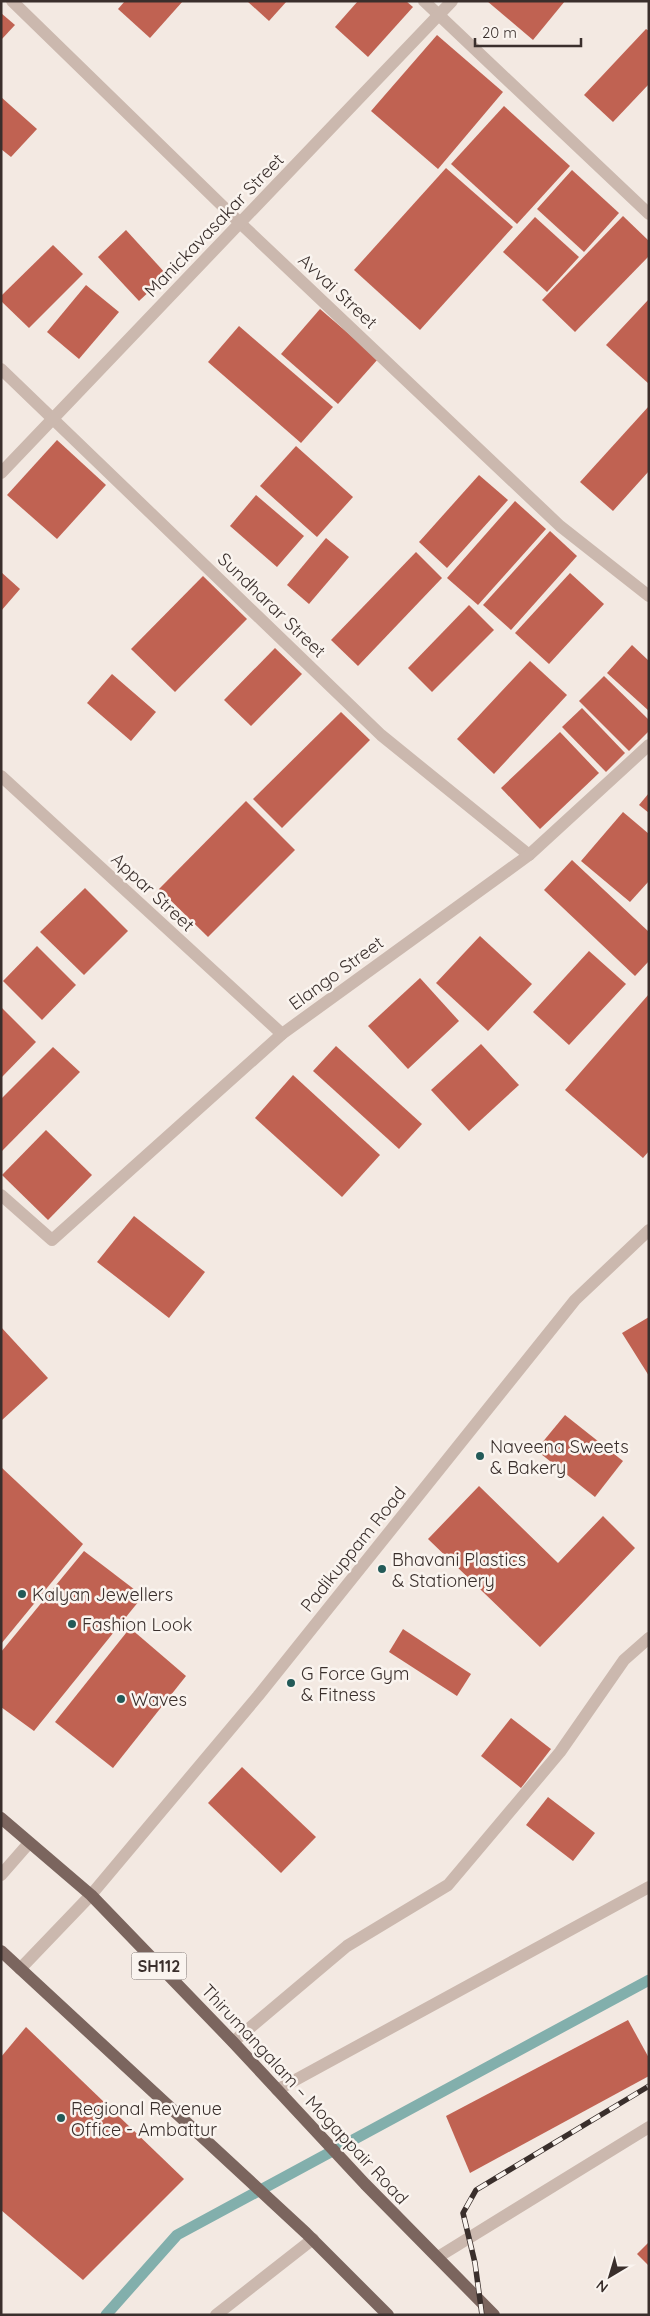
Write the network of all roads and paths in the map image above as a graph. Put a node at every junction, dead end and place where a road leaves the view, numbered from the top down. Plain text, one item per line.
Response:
1 (12, 1) edge
2 (424, 1) edge
3 (452, 1) edge
4 (439, 15) junction
5 (649, 214) edge
6 (240, 222) junction
7 (1, 369) edge
8 (54, 419) junction
9 (1, 472) edge
10 (649, 596) edge
11 (649, 745) edge
12 (1, 776) edge
13 (529, 855) junction
14 (282, 1034) junction
15 (1, 1195) edge
16 (649, 1230) edge
17 (649, 1638) edge
18 (1, 1818) edge
19 (29, 1842) junction
20 (1, 1875) edge
21 (649, 1887) edge
22 (91, 1895) junction
23 (1, 1951) edge
24 (20, 1969) junction
25 (232, 2042) junction
26 (277, 2090) junction
27 (649, 2127) edge
28 (309, 2236) junction
29 (438, 2258) junction
30 (216, 2315) edge
31 (388, 2315) edge
32 (494, 2315) edge

1 - 6 street, Avvai Street
2 - 4 street
3 - 4 street, Manickavasakar Street
4 - 5 street
4 - 6 street, Manickavasakar Street
6 - 8 street, Manickavasakar Street
6 - 10 street, Avvai Street
7 - 8 street, Sundharar Street
8 - 9 street, Manickavasakar Street
8 - 13 street, Sundharar Street
11 - 13 street, Elango Street
12 - 14 street, Appar Street
13 - 14 street, Elango Street
14 - 15 street, Elango Street
16 - 22 street, Padikuppam Road
17 - 25 street
18 - 19 main road, Thirumangalam – Mogappair Road / SH112
19 - 20 street
19 - 22 main road, Thirumangalam – Mogappair Road / SH112
21 - 26 street
22 - 24 street, Padikuppam Road
22 - 25 main road, Thirumangalam – Mogappair Road / SH112
23 - 24 main road
24 - 28 main road
25 - 26 main road, Thirumangalam – Mogappair Road / SH112
26 - 29 main road, Thirumangalam – Mogappair Road / SH112
27 - 29 street
28 - 30 street
28 - 31 main road
29 - 32 main road, Thirumangalam – Mogappair Road / SH112

